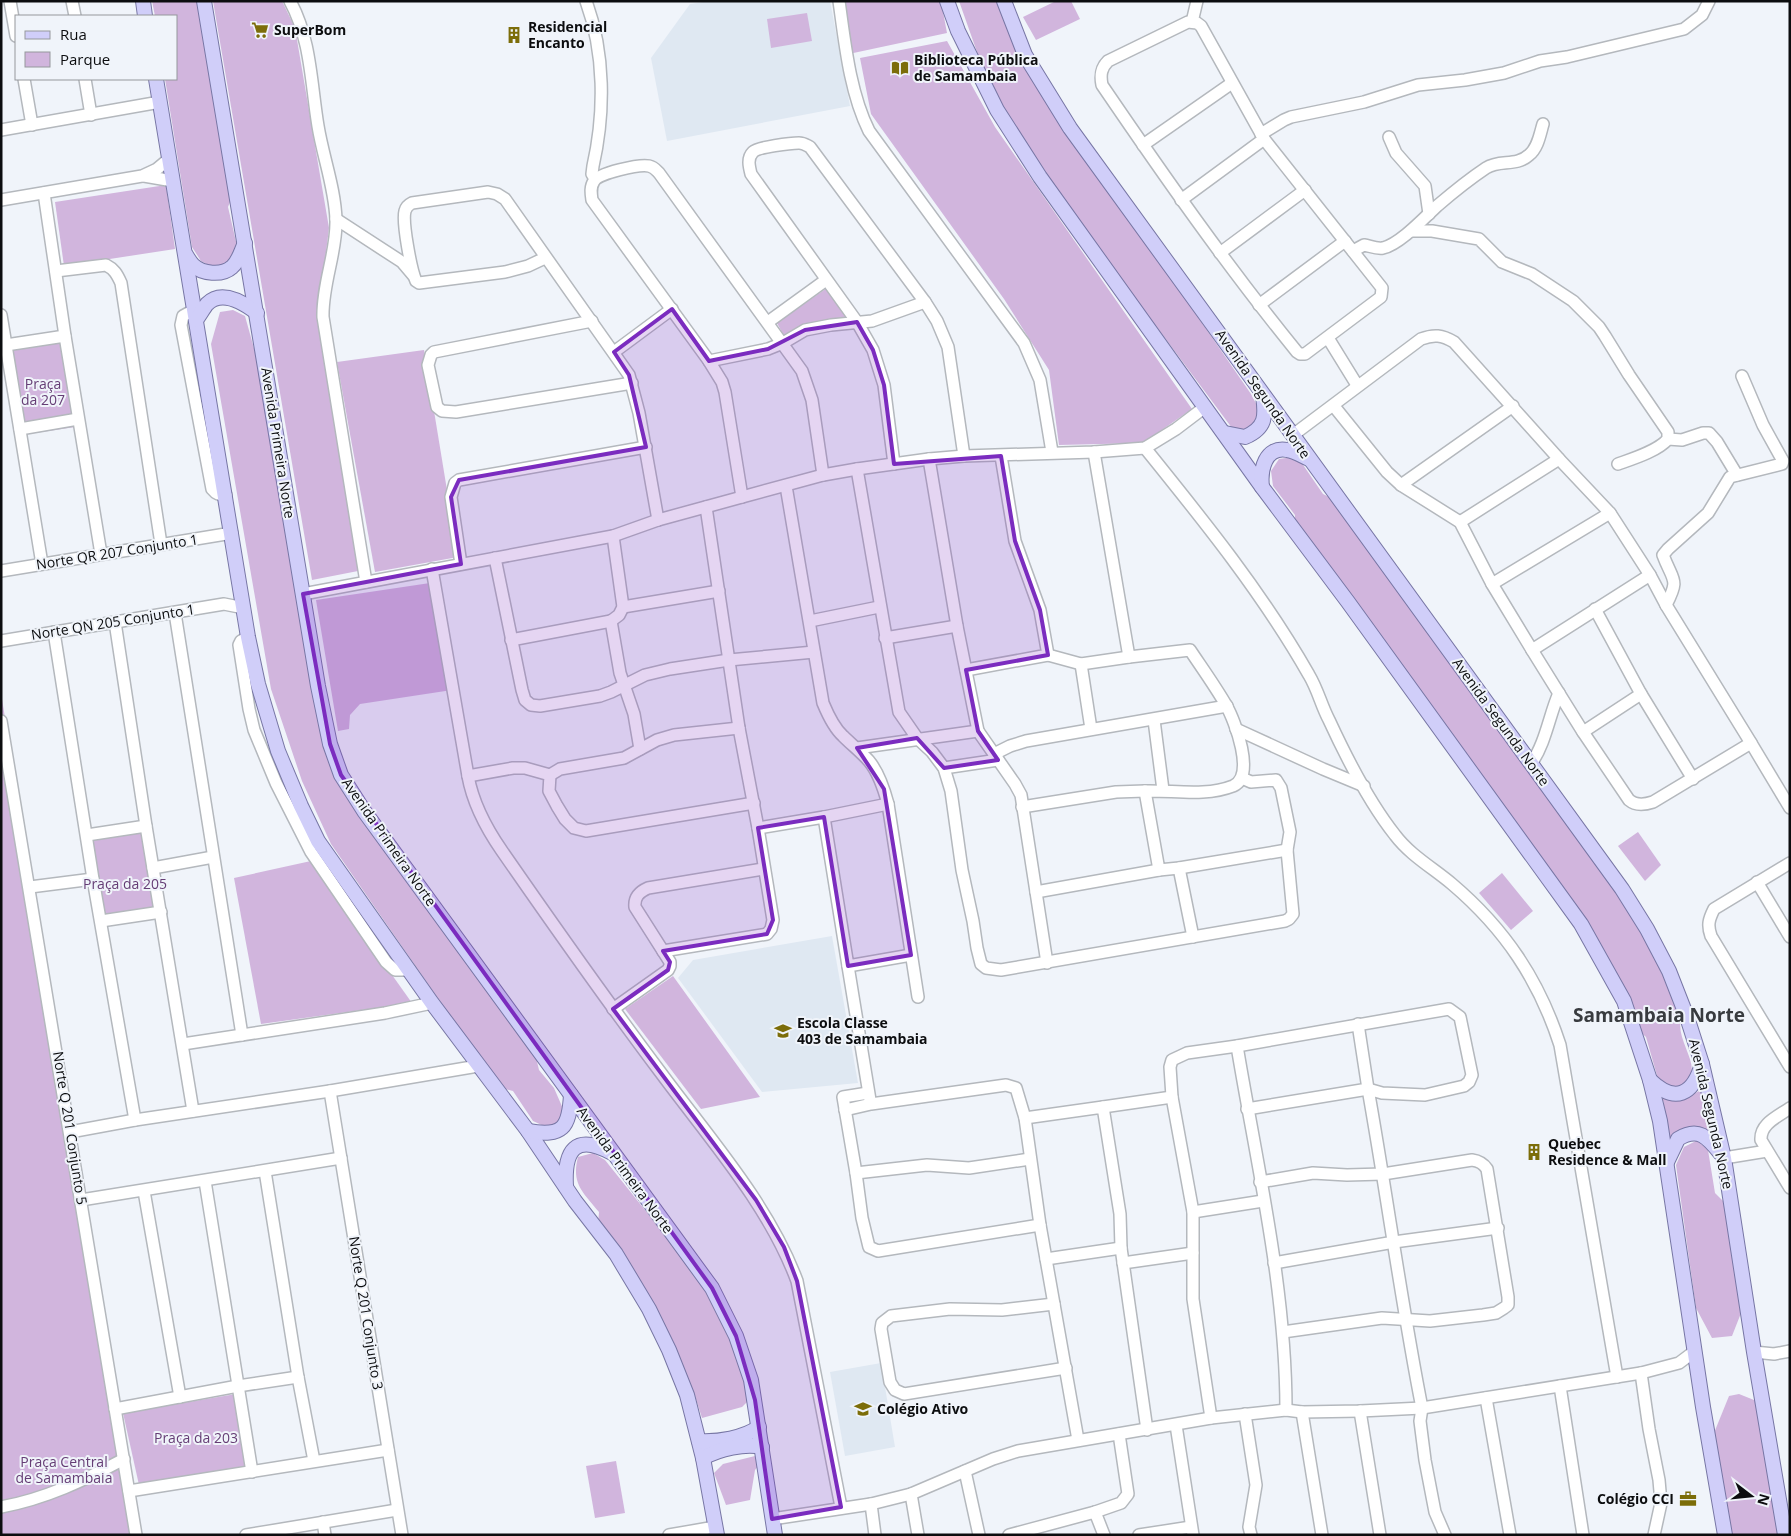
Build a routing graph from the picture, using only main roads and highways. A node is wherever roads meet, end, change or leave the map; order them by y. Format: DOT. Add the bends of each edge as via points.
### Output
graph roads {
  1 [pos="143,1"];
  2 [pos="204,1"];
  3 [pos="947,1"];
  4 [pos="1004,1"];
  5 [pos="146,15"];
  6 [pos="156,80"];
  7 [pos="245,243"];
  8 [pos="186,254"];
  9 [pos="257,313"];
  10 [pos="195,315"];
  11 [pos="1262,392"];
  12 [pos="1224,433"];
  13 [pos="1310,460"];
  14 [pos="1262,487"];
  15 [pos="1702,1064"];
  16 [pos="1650,1080"];
  17 [pos="571,1095"];
  18 [pos="528,1131"];
  19 [pos="612,1153"];
  20 [pos="1724,1158"];
  21 [pos="1667,1162"];
  22 [pos="566,1187"];
  23 [pos="759,1427"];
  24 [pos="699,1441"];
  25 [pos="762,1447"];
  26 [pos="703,1458"];
  27 [pos="716,1531"];
  28 [pos="776,1535"];
  29 [pos="1725,1535"];
  30 [pos="1785,1535"];
  1 -- 5 [label="main road"];
  2 -- 7 [label="main road, Avenida Primeira Norte"];
  3 -- 12 [label="main road" via="996,110 1040,177"];
  4 -- 11 [label="main road, Avenida Segunda Norte" via="1025,55 1070,128"];
  6 -- 8 [label="main road"];
  7 -- 8 [label="main road" via="238,259 225,272 201,270"];
  7 -- 9 [label="main road, Avenida Primeira Norte"];
  8 -- 10 [label="main road"];
  9 -- 10 [label="main road" via="238,300 217,298"];
  9 -- 17 [label="main road, Avenida Primeira Norte" via="318,686 330,744 342,775 364,811"];
  10 -- 18 [label="main road" via="248,637 278,751 318,841 432,1003"];
  11 -- 12 [label="main road" via="1265,412 1259,428 1245,437"];
  11 -- 13 [label="main road, Avenida Segunda Norte"];
  12 -- 14 [label="main road"];
  13 -- 14 [label="main road" via="1294,451 1276,450 1262,467"];
  13 -- 15 [label="main road, Avenida Segunda Norte" via="1622,889 1669,971 1688,1017"];
  14 -- 16 [label="main road" via="1581,924 1624,1001"];
  15 -- 16 [label="main road" via="1698,1078 1680,1094 1665,1092"];
  15 -- 20 [label="main road, Avenida Segunda Norte"];
  16 -- 21 [label="main road"];
  17 -- 18 [label="main road" via="570,1114 558,1130 548,1133"];
  17 -- 19 [label="main road, Avenida Primeira Norte"];
  18 -- 22 [label="main road"];
  19 -- 22 [label="main road" via="589,1144 575,1148 566,1162"];
  19 -- 23 [label="main road, Avenida Primeira Norte" via="712,1288 736,1336 750,1380"];
  20 -- 21 [label="main road" via="1707,1137 1694,1133 1678,1139"];
  20 -- 30 [label="main road, Avenida Segunda Norte"];
  21 -- 29 [label="main road"];
  22 -- 24 [label="main road" via="616,1254 649,1309 687,1395"];
  23 -- 24 [label="main road" via="752,1432 711,1442"];
  23 -- 25 [label="main road, Avenida Primeira Norte"];
  24 -- 26 [label="main road"];
  25 -- 26 [label="main road" via="753,1445"];
  25 -- 28 [label="main road, Avenida Primeira Norte"];
  26 -- 27 [label="main road"];
}
